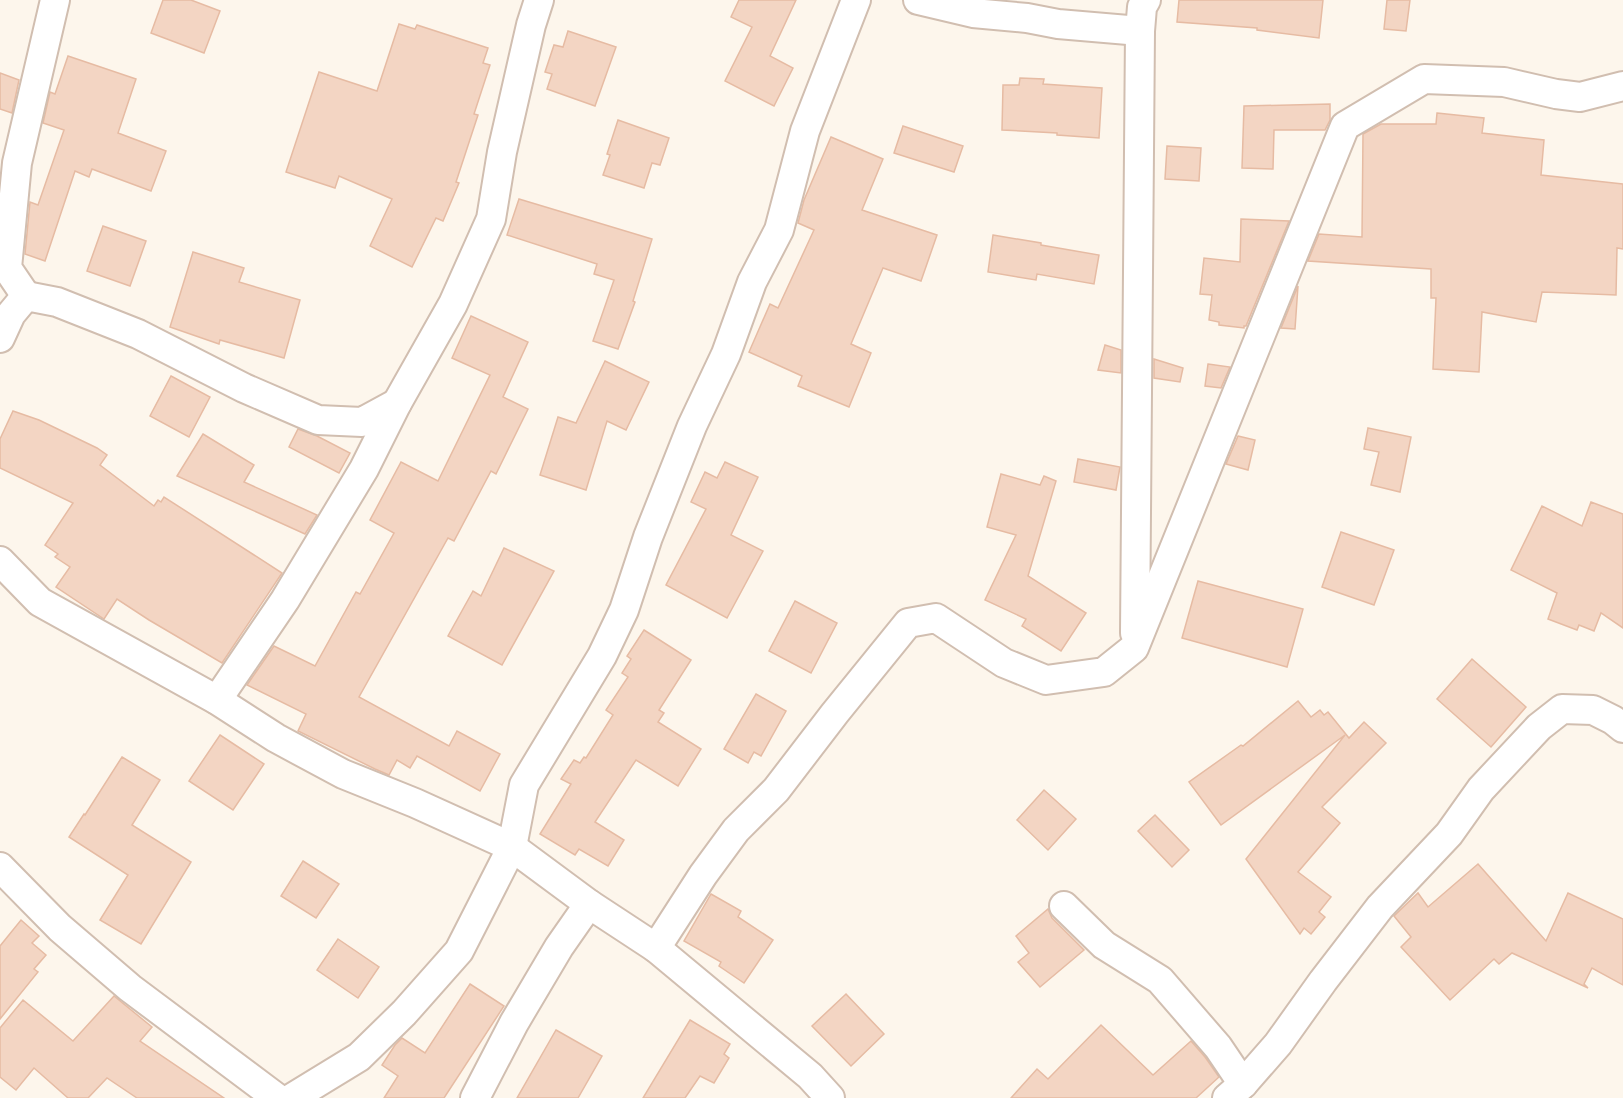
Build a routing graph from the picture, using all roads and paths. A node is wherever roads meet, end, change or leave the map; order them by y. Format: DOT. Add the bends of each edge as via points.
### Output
graph roads {
  1 [pos="55,0"];
  2 [pos="539,0"];
  3 [pos="856,0"];
  4 [pos="918,0"];
  5 [pos="1146,0"];
  6 [pos="1140,31"];
  7 [pos="1623,86"];
  8 [pos="26,296"];
  9 [pos="0,338"];
  10 [pos="397,403"];
  11 [pos="0,561"];
  12 [pos="1134,648"];
  13 [pos="218,700"];
  14 [pos="1623,728"];
  15 [pos="512,847"];
  16 [pos="0,867"];
  17 [pos="589,903"];
  18 [pos="1064,906"];
  19 [pos="656,948"];
  20 [pos="1235,1091"];
  21 [pos="277,1098"];
  22 [pos="292,1098"];
  23 [pos="475,1098"];
  24 [pos="830,1098"];
  1 -- 8 [label="street" via="17,163 7,268"];
  2 -- 10 [label="street" via="502,152 491,219 453,304"];
  3 -- 15 [label="street" via="805,131 779,230 752,282 726,354 692,426 624,610 602,656 524,785"];
  4 -- 6 [label="street" via="974,13"];
  5 -- 6 [label="street"];
  6 -- 12 [label="street"];
  7 -- 12 [label="street" via="1580,96 1503,82 1424,79 1345,126"];
  8 -- 9 [label="street" via="11,314"];
  8 -- 10 [label="street" via="57,302 138,334 244,388 318,420 362,422"];
  10 -- 13 [label="street" via="364,469 285,600"];
  11 -- 13 [label="street" via="40,602"];
  12 -- 19 [label="street" via="1104,672 1046,680 1004,663 936,618 908,623 776,790 736,830"];
  13 -- 15 [label="street" via="276,738 343,774"];
  14 -- 20 [label="street" via="1593,710 1562,709 1539,727 1481,789 1449,834 1380,907 1278,1044"];
  15 -- 17 [label="street"];
  15 -- 22 [label="street" via="459,951 359,1057"];
  16 -- 21 [label="street" via="60,928 130,988"];
  17 -- 19 [label="street"];
  17 -- 23 [label="street" via="514,1023"];
  18 -- 20 [label="street" via="1104,945 1160,980 1218,1047"];
  19 -- 24 [label="street" via="810,1076"];
}
